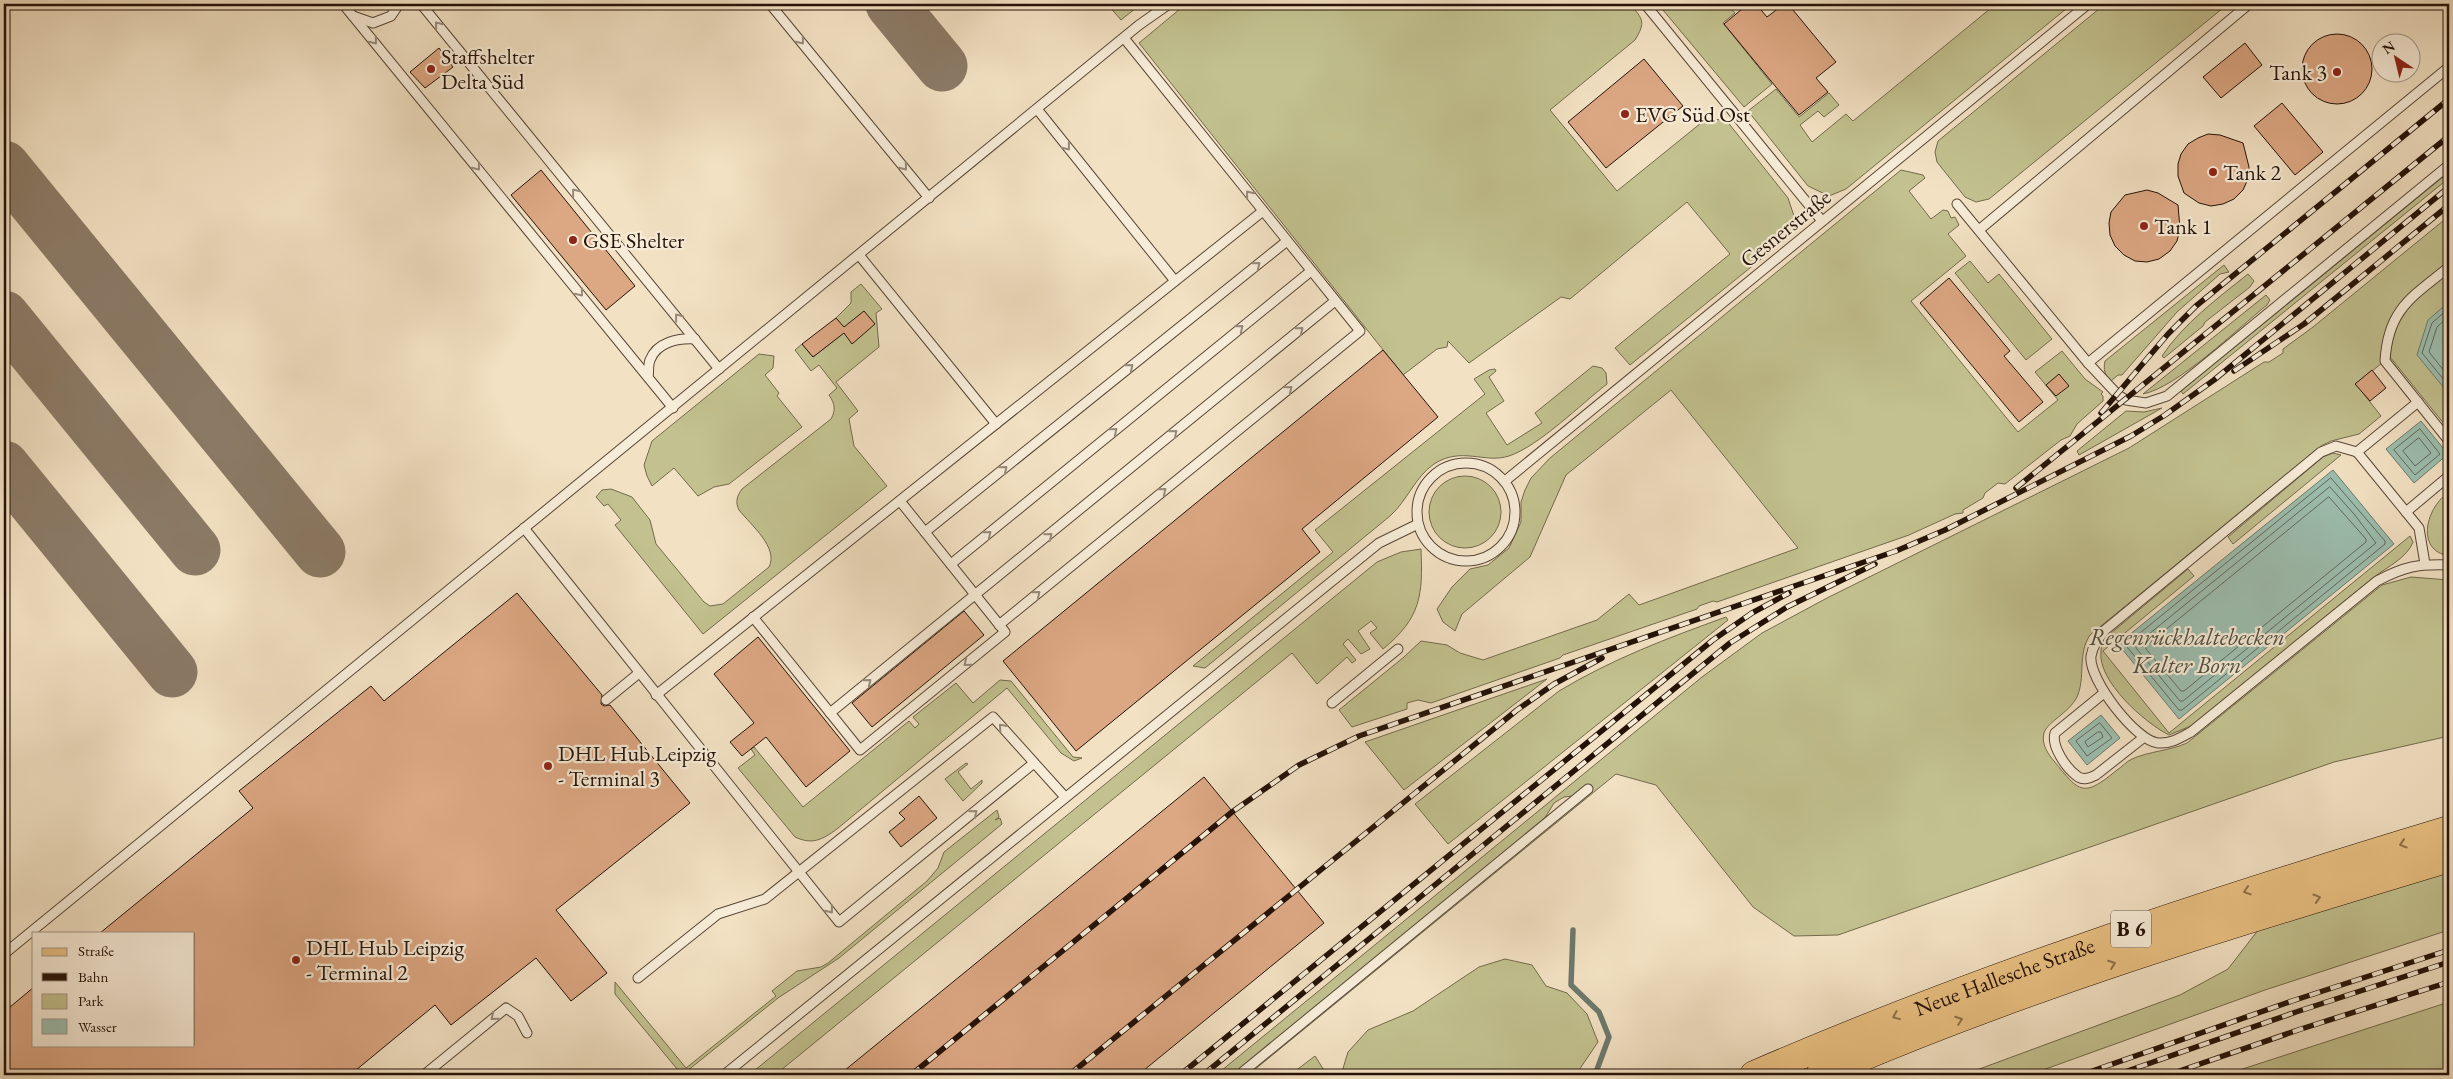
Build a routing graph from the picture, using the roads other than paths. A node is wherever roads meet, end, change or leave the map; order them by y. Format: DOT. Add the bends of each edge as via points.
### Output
graph roads {
  1 [pos="343,4"];
  2 [pos="399,4"];
  3 [pos="421,4"];
  4 [pos="770,4"];
  5 [pos="1170,4"];
  6 [pos="1646,4"];
  7 [pos="2088,4"];
  8 [pos="2249,4"];
  9 [pos="353,16"];
  10 [pos="1124,38"];
  11 [pos="2449,67"];
  12 [pos="1037,109"];
  13 [pos="2449,165"];
  14 [pos="929,198"];
  15 [pos="1957,204"];
  16 [pos="1263,211"];
  17 [pos="1822,222"];
  18 [pos="1979,230"];
  19 [pos="1287,241"];
  20 [pos="858,255"];
  21 [pos="2449,267"];
  22 [pos="1311,271"];
  23 [pos="1175,280"];
  24 [pos="1336,301"];
  25 [pos="695,339"];
  26 [pos="2088,363"];
  27 [pos="719,369"];
  28 [pos="648,377"];
  29 [pos="2418,402"];
  30 [pos="673,408"];
  31 [pos="996,424"];
  32 [pos="2449,441"];
  33 [pos="2357,452"];
  34 [pos="2449,476"];
  35 [pos="1505,481"];
  36 [pos="900,501"];
  37 [pos="2406,512"];
  38 [pos="1418,524"];
  39 [pos="524,528"];
  40 [pos="925,532"];
  41 [pos="950,564"];
  42 [pos="2425,564"];
  43 [pos="2449,565"];
  44 [pos="976,595"];
  45 [pos="753,617"];
  46 [pos="1002,628"];
  47 [pos="1398,649"];
  48 [pos="640,674"];
  49 [pos="2104,693"];
  50 [pos="656,695"];
  51 [pos="606,700"];
  52 [pos="1332,702"];
  53 [pos="830,713"];
  54 [pos="2143,738"];
  55 [pos="1034,763"];
  56 [pos="1588,789"];
  57 [pos="1065,797"];
  58 [pos="2449,830"];
  59 [pos="2449,858"];
  60 [pos="799,872"];
  61 [pos="4,954"];
  62 [pos="638,978"];
  63 [pos="527,1033"];
  64 [pos="1826,1072"];
  65 [pos="424,1075"];
  66 [pos="724,1075"];
  67 [pos="1238,1075"];
  68 [pos="1754,1075"];
  1 -- 9 [label="lane"];
  2 -- 9 [label="lane" via="391,16 374,23"];
  25 -- 3 [label="lane, one-way"];
  4 -- 14 [label="lane, one-way"];
  5 -- 10 [label="lane"];
  6 -- 17 [label="lane"];
  7 -- 17 [label="lane, Gesnerstraße"];
  8 -- 18 [label="lane"];
  9 -- 28 [label="lane, one-way"];
  10 -- 12 [label="lane"];
  16 -- 10 [label="lane, one-way"];
  11 -- 26 [label="lane"];
  12 -- 14 [label="lane"];
  12 -- 23 [label="lane, one-way"];
  13 -- 26 [label="lane" via="2166,396 2146,403 2126,400"];
  14 -- 20 [label="lane"];
  15 -- 18 [label="lane"];
  16 -- 19 [label="lane"];
  16 -- 23 [label="lane"];
  17 -- 35 [label="lane, Gesnerstraße"];
  18 -- 26 [label="lane"];
  19 -- 22 [label="lane"];
  40 -- 19 [label="lane, one-way"];
  20 -- 27 [label="lane"];
  20 -- 31 [label="lane"];
  21 -- 29 [label="lane" via="2410,300 2395,317 2386,338 2385,361"];
  22 -- 24 [label="lane"];
  41 -- 22 [label="lane, one-way"];
  23 -- 31 [label="lane"];
  44 -- 24 [label="lane, one-way"];
  46 -- 24 [label="lane, one-way" via="1360,331"];
  25 -- 27 [label="lane"];
  25 -- 28 [label="lane" via="677,338 661,346 649,360"];
  27 -- 30 [label="lane"];
  28 -- 30 [label="lane"];
  29 -- 32 [label="lane"];
  29 -- 33 [label="lane"];
  30 -- 39 [label="lane"];
  31 -- 36 [label="lane"];
  33 -- 37 [label="lane"];
  33 -- 49 [label="lane" via="2336,446 2322,452 2106,630 2095,642 2091,657 2094,676"];
  34 -- 37 [label="lane"];
  35 -- 38 [label="lane" via="1478,463 1452,464 1440,469 1420,492 1416,515"];
  35 -- 38 [label="lane" via="1515,502 1514,523 1504,543 1484,558 1465,561 1442,556 1426,540"];
  36 -- 40 [label="lane"];
  36 -- 45 [label="lane"];
  37 -- 42 [label="lane" via="2419,528"];
  38 -- 57 [label="lane" via="1379,544"];
  39 -- 48 [label="lane"];
  39 -- 61 [label="lane"];
  40 -- 41 [label="lane"];
  41 -- 44 [label="lane"];
  42 -- 43 [label="lane"];
  42 -- 54 [label="lane" via="2399,569 2378,581 2191,732 2172,742 2158,743"];
  44 -- 46 [label="lane"];
  53 -- 44 [label="lane, one-way"];
  45 -- 50 [label="lane"];
  45 -- 53 [label="lane"];
  46 -- 53 [label="lane, one-way" via="860,750"];
  47 -- 52 [label="lane"];
  48 -- 50 [label="lane"];
  48 -- 51 [label="lane"];
  49 -- 54 [label="lane"];
  49 -- 54 [label="lane" via="2055,733 2054,747 2078,777 2096,776"];
  50 -- 60 [label="lane"];
  55 -- 57 [label="lane"];
  55 -- 60 [label="lane, one-way" via="993,717"];
  60 -- 55 [label="lane, one-way" via="839,922"];
  56 -- 67 [label="lane"];
  57 -- 66 [label="lane"];
  58 -- 68 [label="main road, Neue Hallesche Straße / B 6, one-way" via="2252,889 2110,937 1936,1000"];
  64 -- 59 [label="main road, Neue Hallesche Straße / B 6, one-way" via="2123,960"];
  60 -- 62 [label="lane" via="765,899 718,914"];
  63 -- 65 [label="lane, one-way" via="518,1016 506,1008"];
}
